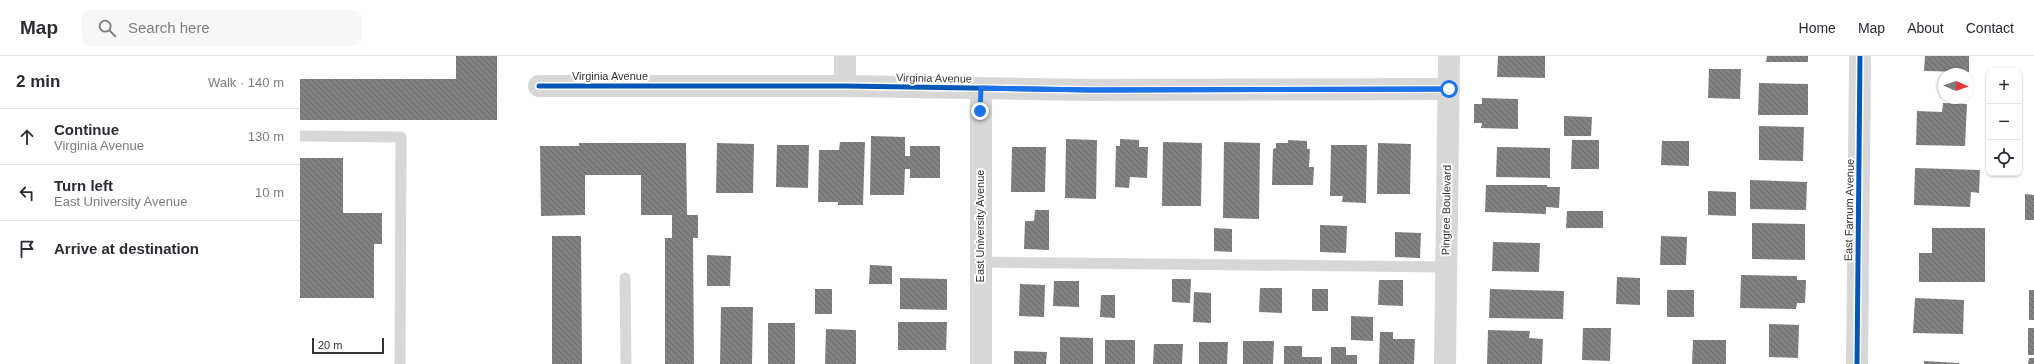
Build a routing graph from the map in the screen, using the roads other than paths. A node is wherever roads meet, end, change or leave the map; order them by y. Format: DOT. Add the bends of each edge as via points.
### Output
graph roads {
  1 [pos="845,56"];
  2 [pos="1449,56"];
  3 [pos="1860,56"];
  4 [pos="539,86"];
  5 [pos="844,86"];
  6 [pos="981,88"];
  7 [pos="1449,89"];
  8 [pos="300,136"];
  9 [pos="980,262"];
  10 [pos="1445,267"];
  11 [pos="625,278"];
  12 [pos="400,364"];
  13 [pos="626,364"];
  14 [pos="981,364"];
  15 [pos="1444,364"];
  16 [pos="1857,364"];
  1 -- 5 [label="street"];
  2 -- 7 [label="street, Pingree Boulevard"];
  3 -- 16 [label="street, East Farnum Avenue"];
  4 -- 5 [label="street, Virginia Avenue"];
  5 -- 6 [label="street, Virginia Avenue"];
  6 -- 7 [label="street, Virginia Avenue"];
  6 -- 9 [label="street, East University Avenue"];
  7 -- 10 [label="street, Pingree Boulevard"];
  8 -- 12 [label="lane" via="401,137"];
  9 -- 10 [label="lane"];
  9 -- 14 [label="street, East University Avenue"];
  10 -- 15 [label="street, Pingree Boulevard"];
  11 -- 13 [label="lane"];
}
